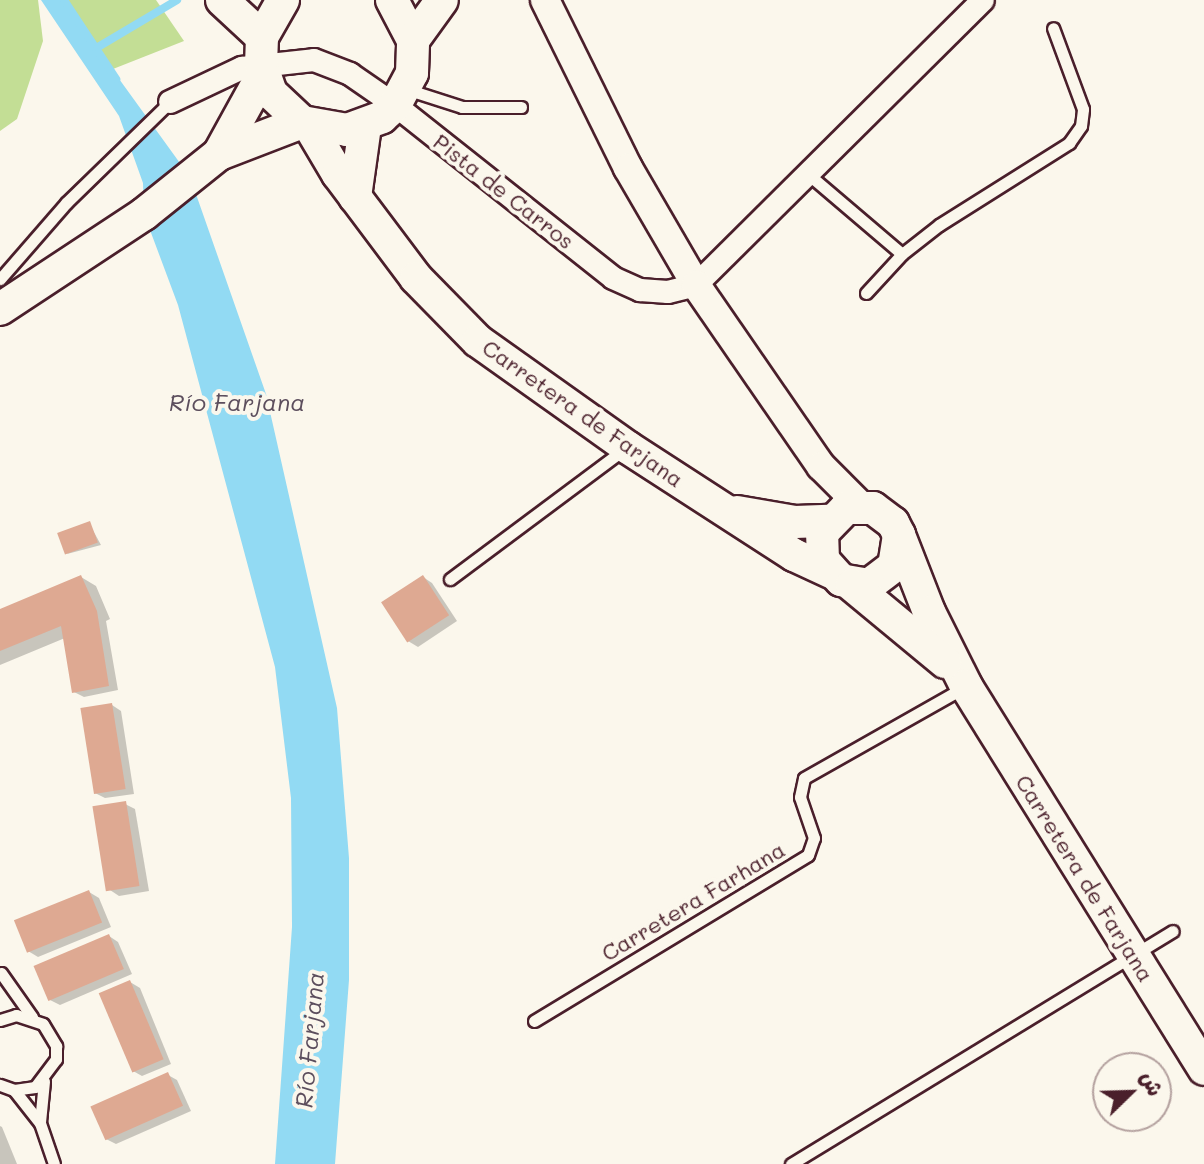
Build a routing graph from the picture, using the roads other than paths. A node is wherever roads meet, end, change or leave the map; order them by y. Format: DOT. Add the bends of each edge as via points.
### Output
graph roads {
  1 [pos="222,0"];
  2 [pos="283,0"];
  3 [pos="392,0"];
  4 [pos="442,0"];
  5 [pos="545,0"];
  6 [pos="983,0"];
  7 [pos="1053,28"];
  8 [pos="413,40"];
  9 [pos="262,58"];
  10 [pos="400,96"];
  11 [pos="521,107"];
  12 [pos="164,108"];
  13 [pos="306,123"];
  14 [pos="365,126"];
  15 [pos="219,154"];
  16 [pos="808,174"];
  17 [pos="355,197"];
  18 [pos="902,254"];
  19 [pos="0,279"];
  20 [pos="696,285"];
  21 [pos="866,293"];
  22 [pos="0,309"];
  23 [pos="627,447"];
  24 [pos="726,509"];
  25 [pos="841,514"];
  26 [pos="899,535"];
  27 [pos="450,579"];
  28 [pos="842,579"];
  29 [pos="966,686"];
  30 [pos="1172,931"];
  31 [pos="1132,955"];
  32 [pos="0,966"];
  33 [pos="1,973"];
  34 [pos="0,979"];
  35 [pos="32,1017"];
  36 [pos="0,1020"];
  37 [pos="534,1021"];
  38 [pos="1204,1069"];
  39 [pos="44,1081"];
  40 [pos="0,1085"];
  41 [pos="14,1090"];
  42 [pos="40,1123"];
  43 [pos="54,1164"];
  44 [pos="791,1164"];
  1 -- 9 [label="main road"];
  2 -- 9 [label="main road"];
  3 -- 8 [label="main road"];
  4 -- 8 [label="main road"];
  5 -- 20 [label="street"];
  6 -- 16 [label="street"];
  7 -- 18 [label="lane" via="1083,109 1081,126 1069,143"];
  8 -- 10 [label="main road"];
  9 -- 10 [label="street, Pista de Carros" via="314,60"];
  9 -- 12 [label="street, Pista de Carros"];
  9 -- 13 [label="main road, Carretera de Farjana" via="284,109"];
  9 -- 15 [label="main road"];
  10 -- 11 [label="lane" via="462,107"];
  10 -- 14 [label="main road"];
  10 -- 20 [label="street, Pista de Carros" via="613,278 640,290 668,292"];
  12 -- 19 [label="lane, Pista de Carros"];
  13 -- 14 [label="main road" via="347,130"];
  13 -- 15 [label="main road"];
  13 -- 17 [label="main road, Carretera de Farjana"];
  14 -- 17 [label="main road"];
  15 -- 22 [label="main road" via="57,275"];
  16 -- 18 [label="lane"];
  16 -- 20 [label="street"];
  17 -- 23 [label="main road, Carretera de Farjana" via="416,278 478,341"];
  18 -- 21 [label="lane"];
  20 -- 25 [label="street" via="805,444"];
  23 -- 24 [label="main road, Carretera de Farjana"];
  23 -- 27 [label="lane"];
  24 -- 25 [label="main road, Carretera de Farjana" via="760,518"];
  24 -- 28 [label="main road, Carretera de Farjana" via="794,555"];
  25 -- 26 [label="main road" via="884,514"];
  25 -- 28 [label="main road" via="820,547"];
  26 -- 28 [label="main road" via="900,551 884,578"];
  26 -- 29 [label="main road, Carretera de Farjana"];
  28 -- 29 [label="main road, Carretera de Farjana" via="913,631"];
  29 -- 31 [label="main road, Carretera de Farjana"];
  29 -- 37 [label="lane, Carretera Farhana" via="804,778 800,797 814,838 801,861"];
  30 -- 31 [label="lane"];
  31 -- 38 [label="main road, Carretera de Farjana"];
  31 -- 44 [label="lane"];
  32 -- 33 [label="lane"];
  33 -- 34 [label="lane"];
  33 -- 35 [label="lane"];
  35 -- 36 [label="lane"];
  35 -- 39 [label="lane" via="43,1024 56,1046 56,1059"];
  39 -- 41 [label="lane"];
  39 -- 42 [label="lane"];
  40 -- 41 [label="lane"];
  41 -- 42 [label="lane"];
  42 -- 43 [label="lane"];
}
